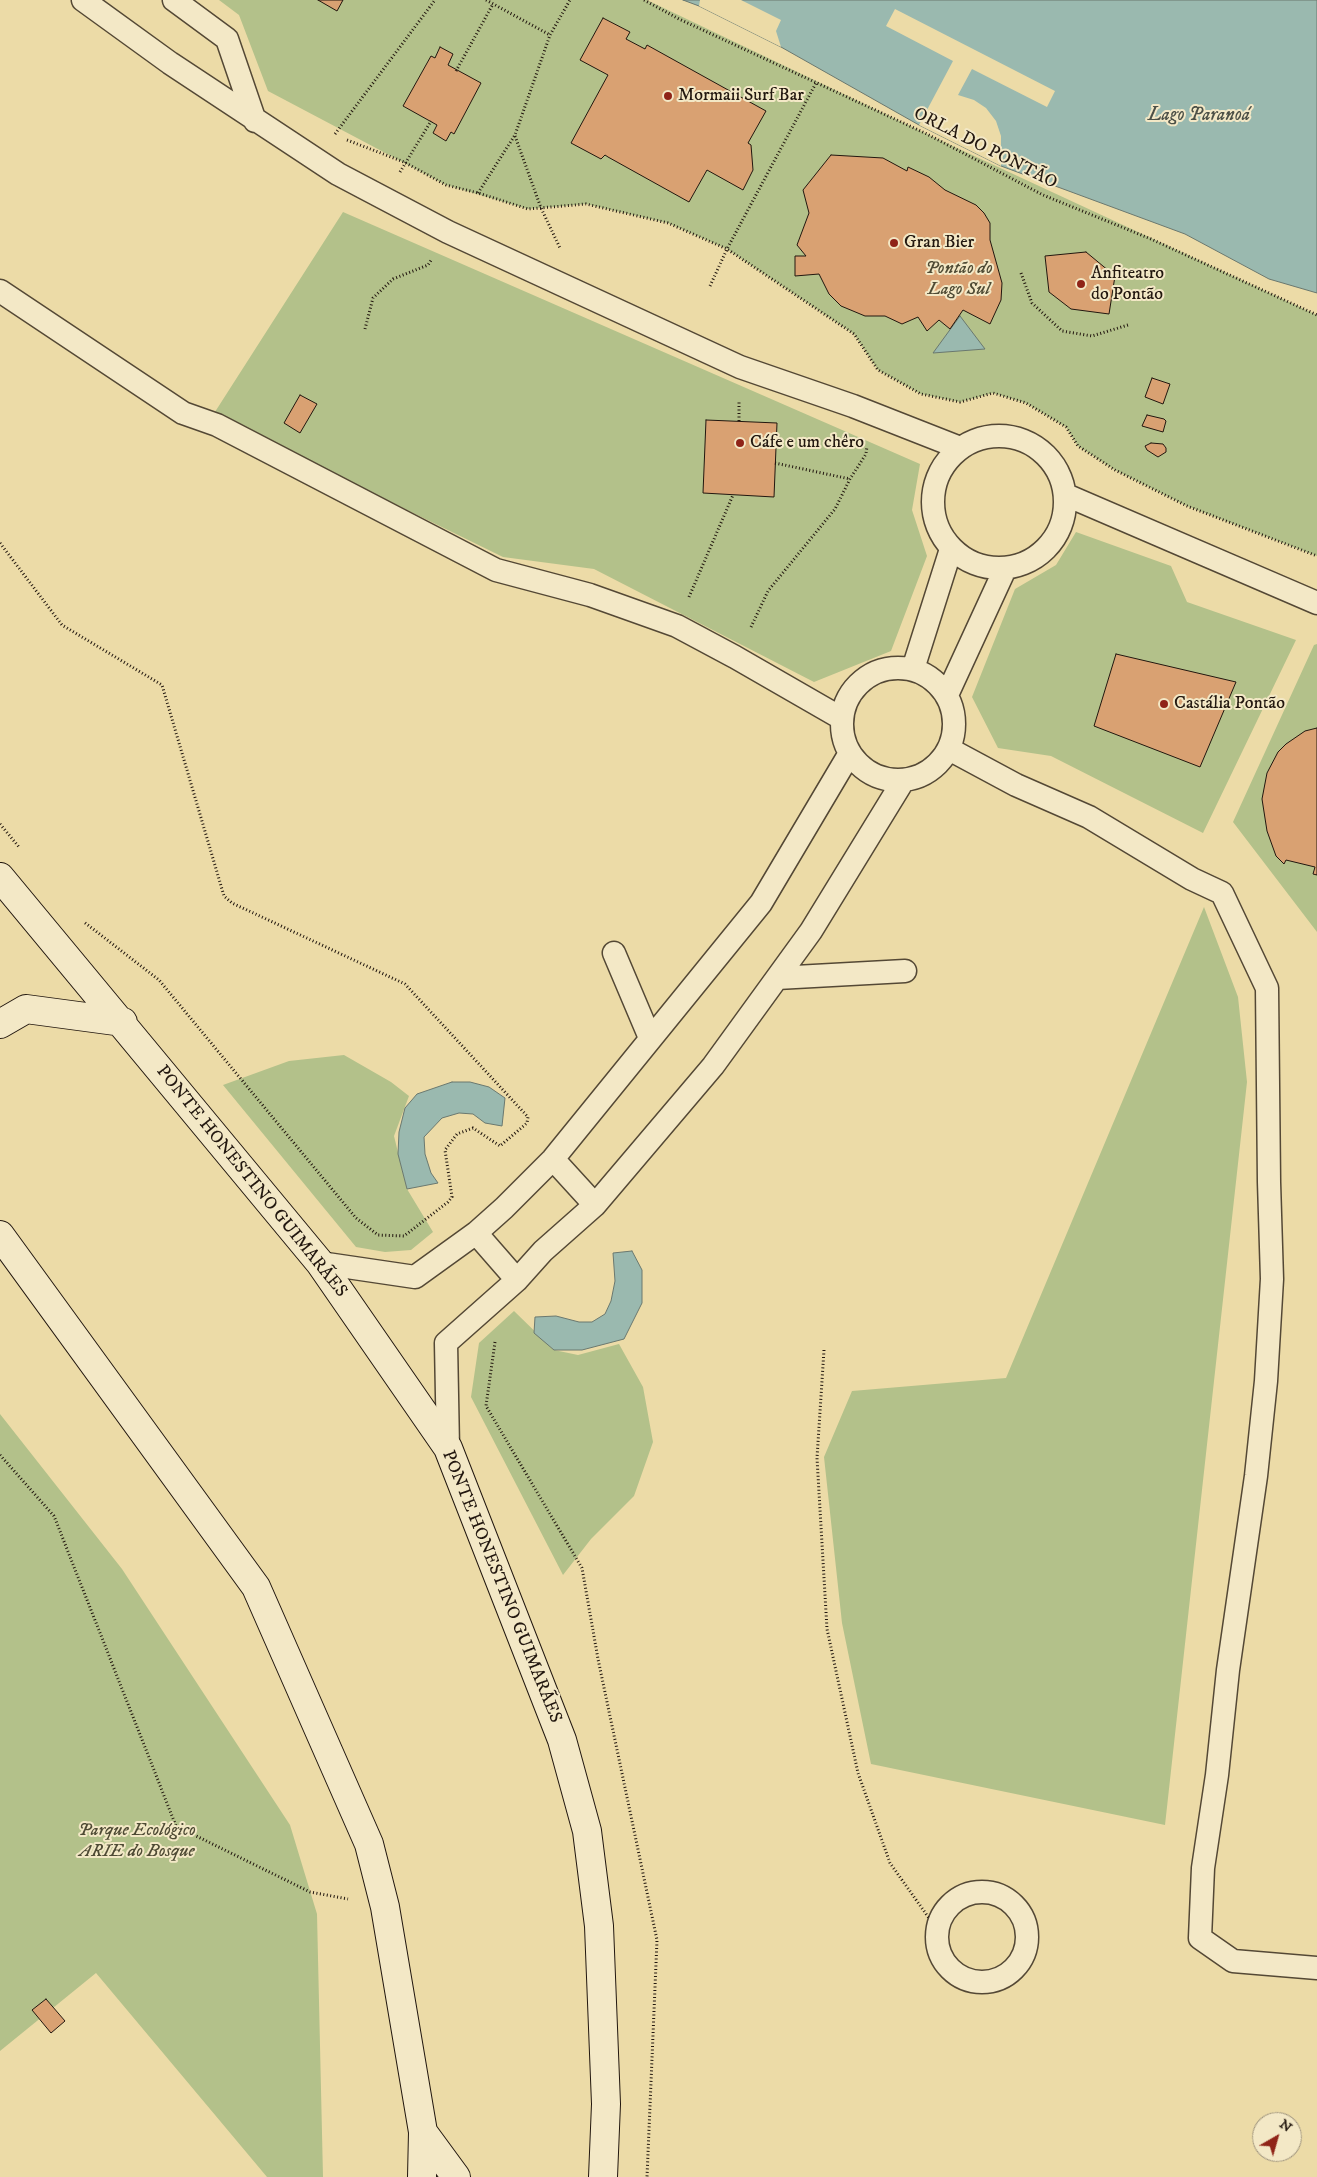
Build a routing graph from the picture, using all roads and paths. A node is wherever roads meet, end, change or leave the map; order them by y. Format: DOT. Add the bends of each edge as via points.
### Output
graph roads {
  1 [pos="83,0"];
  2 [pos="174,0"];
  3 [pos="435,0"];
  4 [pos="486,0"];
  5 [pos="570,0"];
  6 [pos="644,0"];
  7 [pos="493,4"];
  8 [pos="550,35"];
  9 [pos="456,71"];
  10 [pos="816,83"];
  11 [pos="255,121"];
  12 [pos="431,121"];
  13 [pos="326,130"];
  14 [pos="334,135"];
  15 [pos="515,135"];
  16 [pos="318,161"];
  17 [pos="404,162"];
  18 [pos="478,193"];
  19 [pos="387,200"];
  20 [pos="541,208"];
  21 [pos="727,250"];
  22 [pos="437,251"];
  23 [pos="563,255"];
  24 [pos="1021,273"];
  25 [pos="710,286"];
  26 [pos="0,291"];
  27 [pos="1317,315"];
  28 [pos="1128,324"];
  29 [pos="365,328"];
  30 [pos="869,437"];
  31 [pos="960,448"];
  32 [pos="775,464"];
  33 [pos="850,479"];
  34 [pos="733,494"];
  35 [pos="1066,495"];
  36 [pos="0,543"];
  37 [pos="951,549"];
  38 [pos="1317,556"];
  39 [pos="1005,570"];
  40 [pos="1317,603"];
  41 [pos="677,626"];
  42 [pos="751,628"];
  43 [pos="913,669"];
  44 [pos="947,695"];
  45 [pos="841,718"];
  46 [pos="949,749"];
  47 [pos="850,754"];
  48 [pos="903,781"];
  49 [pos="0,824"];
  50 [pos="25,853"];
  51 [pos="0,877"];
  52 [pos="80,919"];
  53 [pos="614,953"];
  54 [pos="905,972"];
  55 [pos="777,978"];
  56 [pos="123,1022"];
  57 [pos="0,1024"];
  58 [pos="650,1038"];
  59 [pos="553,1159"];
  60 [pos="595,1205"];
  61 [pos="476,1233"];
  62 [pos="0,1235"];
  63 [pos="320,1263"];
  64 [pos="517,1280"];
  65 [pos="824,1350"];
  66 [pos="448,1448"];
  67 [pos="0,1455"];
  68 [pos="386,1907"];
  69 [pos="936,1928"];
  70 [pos="1317,1968"];
  71 [pos="606,2104"];
  72 [pos="423,2132"];
  73 [pos="422,2177"];
  74 [pos="456,2177"];
  75 [pos="584,2177"];
  76 [pos="603,2177"];
  1 -- 11 [label="lane"];
  2 -- 11 [label="lane" via="227,39"];
  3 -- 14 [label="path"];
  4 -- 7 [label="path"];
  5 -- 8 [label="path"];
  6 -- 10 [label="path, ORLA DO PONTÃO"];
  7 -- 8 [label="path"];
  7 -- 9 [label="path"];
  8 -- 15 [label="path"];
  10 -- 21 [label="path"];
  10 -- 27 [label="path, ORLA DO PONTÃO" via="928,133 1043,195 1151,239"];
  11 -- 16 [label="lane"];
  12 -- 17 [label="path"];
  13 -- 14 [label="path"];
  14 -- 16 [label="path"];
  14 -- 17 [label="path"];
  15 -- 18 [label="path"];
  15 -- 20 [label="path"];
  16 -- 19 [label="lane"];
  17 -- 18 [label="path" via="446,185"];
  17 -- 19 [label="path"];
  18 -- 20 [label="path" via="528,208"];
  19 -- 31 [label="lane" via="513,264 740,367"];
  20 -- 21 [label="path" via="586,204 668,223"];
  20 -- 23 [label="path"];
  21 -- 25 [label="path"];
  21 -- 38 [label="path" via="854,334 878,370 921,394 960,402 993,393 1026,403 1066,427 1078,446 1115,470 1187,506"];
  22 -- 29 [label="path" via="428,265 393,279 373,298"];
  24 -- 28 [label="path" via="1032,303 1062,331 1092,336"];
  26 -- 41 [label="lane" via="182,413 217,425 496,570 590,594"];
  30 -- 33 [label="path" via="866,454"];
  31 -- 35 [label="lane" via="992,436 1026,440 1053,462"];
  31 -- 37 [label="lane" via="936,477 933,515"];
  32 -- 33 [label="path"];
  33 -- 42 [label="path" via="835,509 768,590"];
  34 -- 41 [label="path"];
  35 -- 39 [label="lane" via="1061,530 1050,544 1039,557"];
  35 -- 40 [label="lane"];
  36 -- 52 [label="path" via="62,625 162,685 224,896 232,903 405,984 528,1116 527,1123 500,1146 473,1128 457,1134 445,1150 452,1197 404,1236 378,1235 356,1218 159,980"];
  37 -- 39 [label="lane" via="975,565"];
  37 -- 43 [label="lane"];
  39 -- 44 [label="lane"];
  41 -- 45 [label="lane"];
  43 -- 44 [label="lane" via="932,679"];
  43 -- 45 [label="lane" via="880,670 854,688"];
  44 -- 46 [label="lane" via="955,722"];
  45 -- 47 [label="lane"];
  46 -- 48 [label="lane" via="930,772"];
  46 -- 70 [label="lane" via="1016,785 1089,818 1192,879 1222,893 1267,988 1272,1279 1266,1381 1203,1868 1200,1938 1233,1961"];
  47 -- 48 [label="lane" via="864,769 882,779"];
  47 -- 58 [label="lane" via="761,903"];
  48 -- 55 [label="lane" via="811,931"];
  49 -- 50 [label="path"];
  51 -- 56 [label="main road, PONTE HONESTINO GUIMARÃES"];
  53 -- 58 [label="lane"];
  54 -- 55 [label="lane"];
  55 -- 60 [label="lane" via="713,1066"];
  56 -- 57 [label="main road" via="26,1009"];
  56 -- 63 [label="main road, PONTE HONESTINO GUIMARÃES"];
  58 -- 59 [label="lane"];
  59 -- 60 [label="lane"];
  59 -- 61 [label="lane"];
  60 -- 64 [label="lane" via="543,1251"];
  61 -- 63 [label="lane" via="415,1277"];
  61 -- 64 [label="lane"];
  62 -- 68 [label="main road" via="256,1586 369,1844"];
  63 -- 66 [label="main road, PONTE HONESTINO GUIMARÃES"];
  64 -- 66 [label="lane" via="446,1343"];
  65 -- 69 [label="path" via="817,1458 828,1629 858,1773 890,1863"];
  66 -- 71 [label="main road, PONTE HONESTINO GUIMARÃES" via="562,1740 587,1831 599,1926"];
  67 -- 68 [label="path" via="54,1516 176,1826 310,1892"];
  68 -- 72 [label="main road"];
  69 -- 69 [label="lane" via="939,1952 948,1966 975,1983 1000,1980 1019,1964 1028,1942 1020,1913 1010,1900 989,1891 965,1894 946,1907"];
  71 -- 75 [label="main road"];
  71 -- 76 [label="main road, PONTE HONESTINO GUIMARÃES"];
  72 -- 73 [label="main road"];
  72 -- 74 [label="main road"];
}
